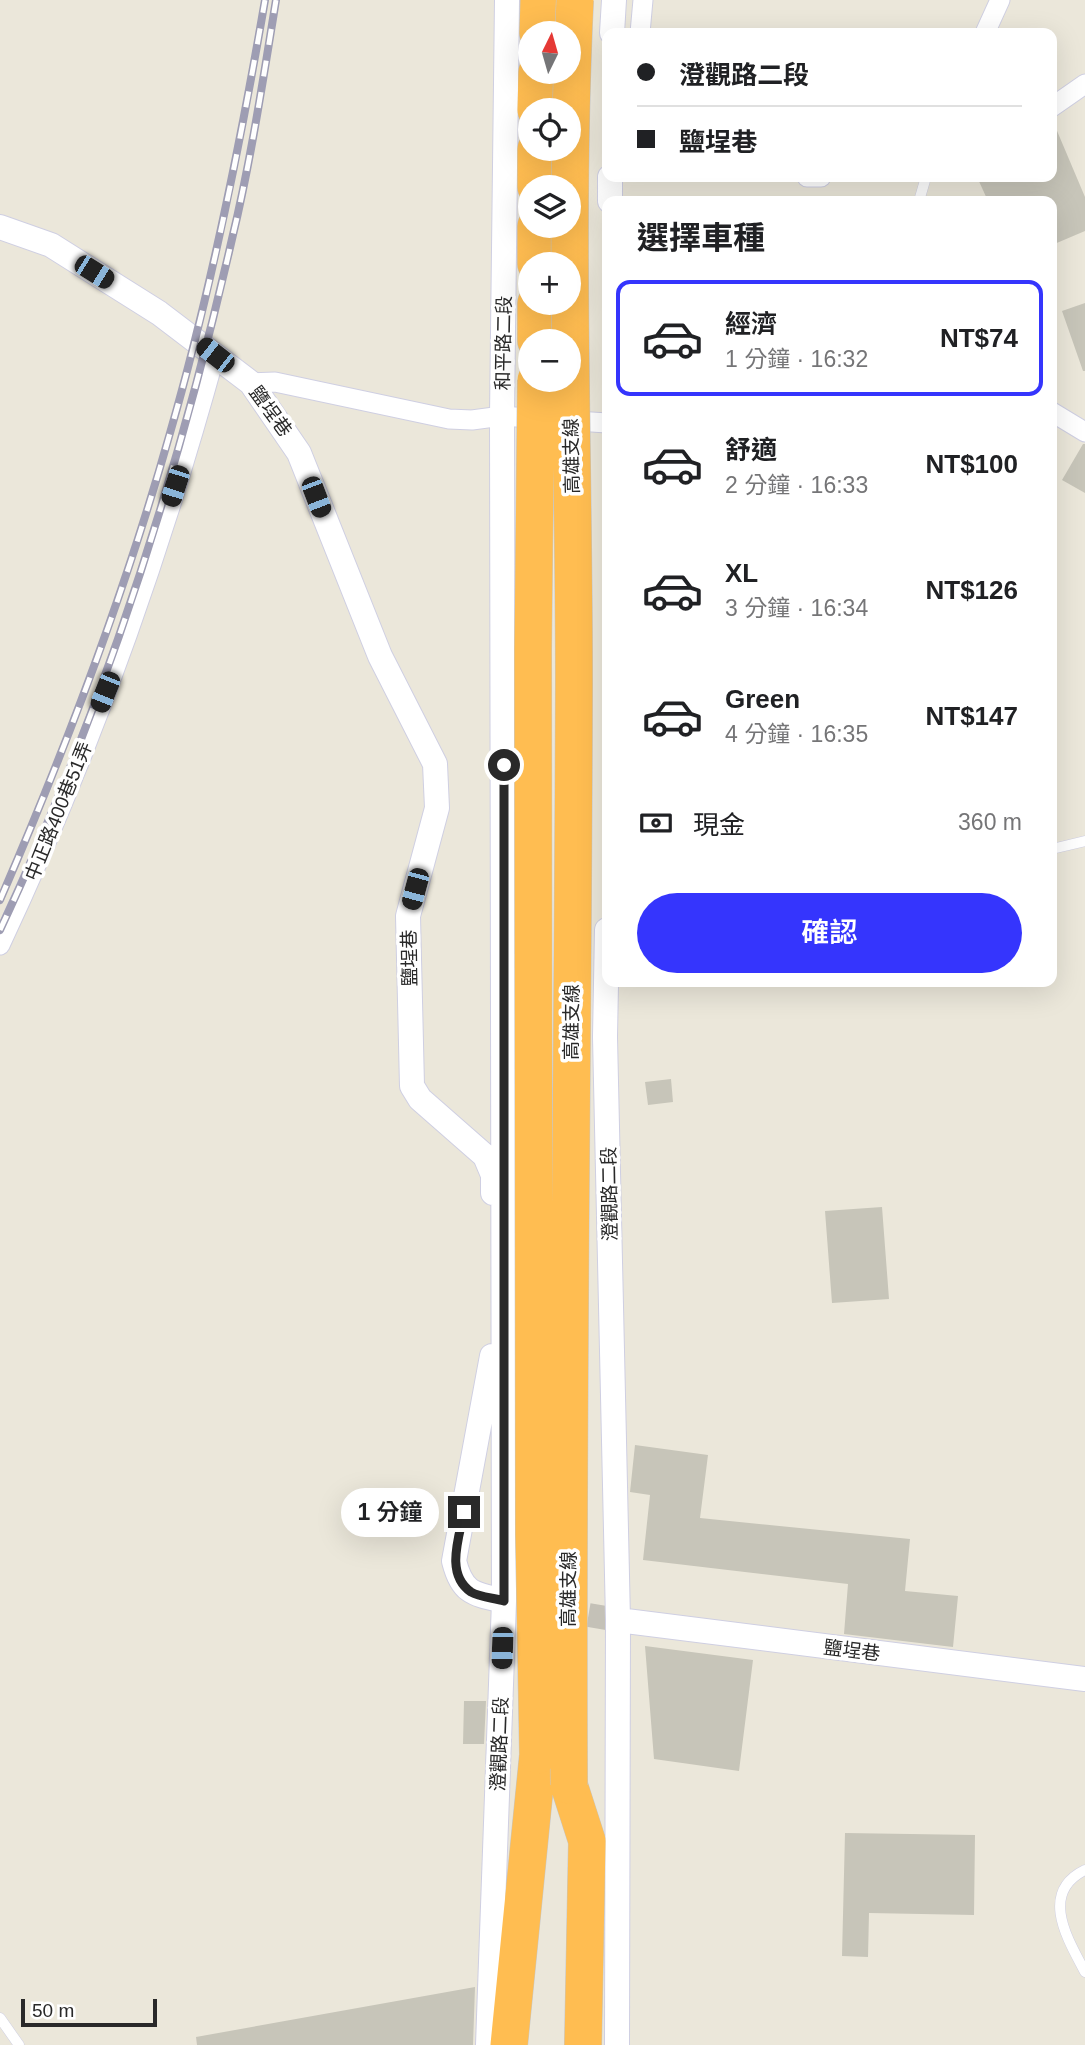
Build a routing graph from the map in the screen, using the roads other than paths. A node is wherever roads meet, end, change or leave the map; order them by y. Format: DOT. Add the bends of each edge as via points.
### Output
graph roads {
  1 [pos="507,0"];
  2 [pos="539,0"];
  3 [pos="575,0"];
  4 [pos="614,0"];
  5 [pos="643,0"];
  6 [pos="1000,0"];
  7 [pos="538,21"];
  8 [pos="612,28"];
  9 [pos="640,28"];
  10 [pos="987,28"];
  11 [pos="1085,83"];
  12 [pos="1057,103"];
  13 [pos="0,227"];
  14 [pos="215,355"];
  15 [pos="251,383"];
  16 [pos="536,392"];
  17 [pos="1057,415"];
  18 [pos="502,416"];
  19 [pos="602,423"];
  20 [pos="1085,432"];
  21 [pos="503,686"];
  22 [pos="1085,841"];
  23 [pos="1057,848"];
  24 [pos="0,945"];
  25 [pos="606,987"];
  26 [pos="504,1601"];
  27 [pos="618,1620"];
  28 [pos="1085,1679"];
  29 [pos="538,1755"];
  30 [pos="569,1785"];
  31 [pos="1085,1870"];
  32 [pos="1085,1972"];
  33 [pos="0,2018"];
  34 [pos="19,2045"];
  35 [pos="488,2045"];
  36 [pos="509,2045"];
  37 [pos="531,2045"];
  38 [pos="562,2045"];
  39 [pos="583,2045"];
  40 [pos="617,2045"];
  1 -- 18 [label="street, 和平路二段"];
  2 -- 7 [label="highway"];
  3 -- 30 [label="highway, 高雄支線, bridge" via="570,113 574,678"];
  4 -- 8 [label="street"];
  5 -- 9 [label="street"];
  6 -- 10 [label="street"];
  11 -- 12 [label="street"];
  13 -- 14 [label="street, 鹽埕巷" via="51,245 159,313"];
  14 -- 15 [label="street, 鹽埕巷"];
  14 -- 24 [label="street, 中正路400巷51弄" via="116,666"];
  15 -- 18 [label="street" via="275,382 449,419"];
  15 -- 26 [label="street, 鹽埕巷" via="299,453 380,656 435,764 437,808 408,916 412,1086 420,1099 485,1156 493,1175 494,1343 454,1561 459,1579 472,1593"];
  16 -- 29 [label="highway, 高雄支線, bridge" via="534,1534"];
  17 -- 20 [label="street"];
  18 -- 19 [label="street"];
  18 -- 21 [label="street, 和平路二段"];
  21 -- 26 [label="street, 澄觀路二段"];
  22 -- 23 [label="lane"];
  25 -- 27 [label="street, 澄觀路二段"];
  26 -- 35 [label="street, 澄觀路二段"];
  27 -- 28 [label="street, 鹽埕巷"];
  27 -- 40 [label="street, 澄觀路二段"];
  29 -- 36 [label="highway"];
  29 -- 37 [label="highway, 高雄支線"];
  30 -- 38 [label="highway, 高雄支線"];
  30 -- 39 [label="highway" via="587,1841"];
  31 -- 32 [label="lane" via="1070,1881 1060,1917"];
  33 -- 34 [label="lane"];
}
